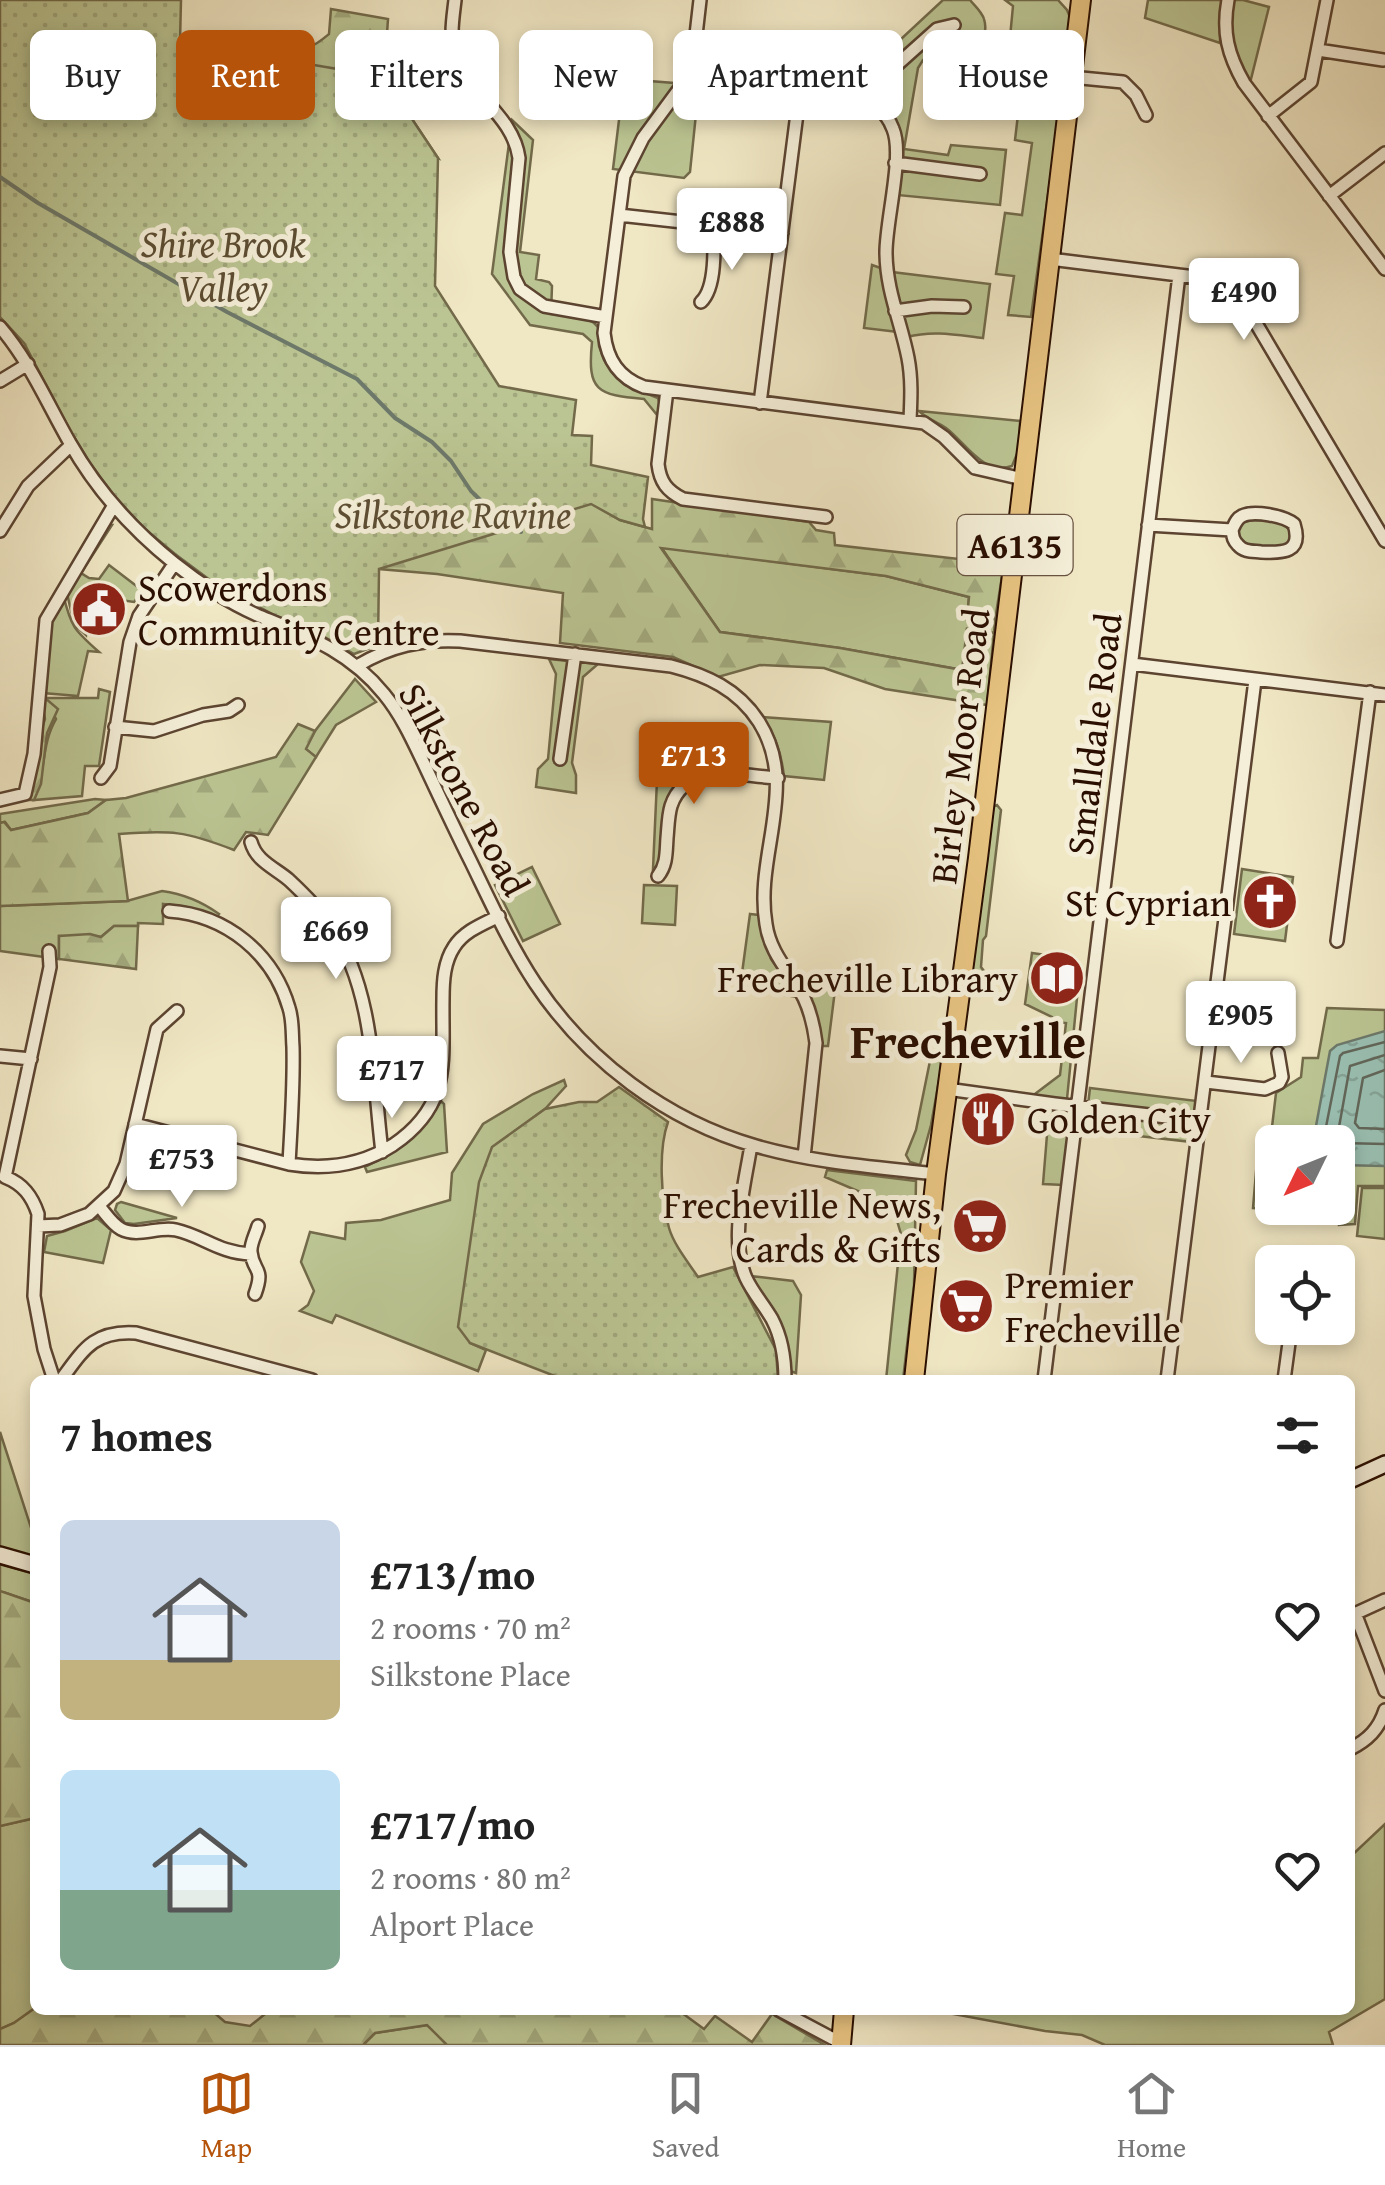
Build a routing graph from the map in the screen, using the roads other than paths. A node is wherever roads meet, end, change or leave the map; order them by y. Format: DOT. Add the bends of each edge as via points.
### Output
graph roads {
  1 [pos="455,0"];
  2 [pos="700,0"];
  3 [pos="1080,0"];
  4 [pos="1228,0"];
  5 [pos="1327,0"];
  6 [pos="954,25"];
  7 [pos="697,30"];
  8 [pos="1076,30"];
  9 [pos="1318,50"];
  10 [pos="903,59"];
  11 [pos="1382,60"];
  12 [pos="1084,78"];
  13 [pos="673,97"];
  14 [pos="1146,115"];
  15 [pos="1268,116"];
  16 [pos="796,120"];
  17 [pos="888,120"];
  18 [pos="1066,120"];
  19 [pos="1385,153"];
  20 [pos="896,163"];
  21 [pos="980,174"];
  22 [pos="1329,196"];
  23 [pos="619,215"];
  24 [pos="712,227"];
  25 [pos="782,233"];
  26 [pos="1050,259"];
  27 [pos="1385,268"];
  28 [pos="1179,275"];
  29 [pos="702,302"];
  30 [pos="964,307"];
  31 [pos="895,311"];
  32 [pos="606,317"];
  33 [pos="0,326"];
  34 [pos="28,364"];
  35 [pos="0,381"];
  36 [pos="667,390"];
  37 [pos="760,402"];
  38 [pos="910,420"];
  39 [pos="71,446"];
  40 [pos="1023,480"];
  41 [pos="114,505"];
  42 [pos="826,517"];
  43 [pos="1379,518"];
  44 [pos="1148,525"];
  45 [pos="1232,530"];
  46 [pos="0,531"];
  47 [pos="1385,541"];
  48 [pos="174,564"];
  49 [pos="575,654"];
  50 [pos="1132,664"];
  51 [pos="357,666"];
  52 [pos="1255,680"];
  53 [pos="1370,692"];
  54 [pos="1385,695"];
  55 [pos="238,705"];
  56 [pos="115,727"];
  57 [pos="560,759"];
  58 [pos="101,778"];
  59 [pos="778,778"];
  60 [pos="0,800"];
  61 [pos="252,842"];
  62 [pos="658,876"];
  63 [pos="169,911"];
  64 [pos="499,916"];
  65 [pos="1337,941"];
  66 [pos="49,951"];
  67 [pos="178,1012"];
  68 [pos="1278,1054"];
  69 [pos="0,1056"];
  70 [pos="31,1058"];
  71 [pos="1206,1082"];
  72 [pos="947,1089"];
  73 [pos="1078,1106"];
  74 [pos="1200,1120"];
  75 [pos="135,1124"];
  76 [pos="751,1145"];
  77 [pos="382,1152"];
  78 [pos="804,1157"];
  79 [pos="289,1164"];
  80 [pos="936,1174"];
  81 [pos="2,1177"];
  82 [pos="100,1206"];
  83 [pos="38,1226"];
  84 [pos="258,1226"];
  85 [pos="251,1254"];
  86 [pos="255,1294"];
  87 [pos="1289,1345"];
  88 [pos="55,1375"];
  89 [pos="61,1375"];
  90 [pos="293,1375"];
  91 [pos="785,1375"];
  92 [pos="915,1375"];
  93 [pos="1045,1375"];
  94 [pos="1168,1375"];
  95 [pos="1285,1375"];
  96 [pos="1385,1464"];
  97 [pos="1355,1478"];
  98 [pos="0,1555"];
  99 [pos="30,1564"];
  100 [pos="1385,1600"];
  101 [pos="1355,1613"];
  102 [pos="1355,1621"];
  103 [pos="1385,1691"];
  104 [pos="1385,1710"];
  105 [pos="1355,1746"];
  106 [pos="788,2015"];
  107 [pos="844,2015"];
  108 [pos="841,2044"];
  1 -- 32 [label="street" via="456,58 517,145 514,277 544,306"];
  2 -- 7 [label="street"];
  3 -- 8 [label="main road, Birley Moor Road / A6135"];
  4 -- 15 [label="street" via="1229,51"];
  5 -- 9 [label="street"];
  6 -- 10 [label="street" via="937,29"];
  9 -- 11 [label="street"];
  9 -- 15 [label="street" via="1310,82"];
  12 -- 14 [label="street" via="1122,82"];
  13 -- 23 [label="street" via="632,156"];
  15 -- 22 [label="street"];
  16 -- 25 [label="street"];
  17 -- 20 [label="street" via="897,141"];
  18 -- 26 [label="main road, Birley Moor Road / A6135"];
  19 -- 22 [label="street"];
  20 -- 21 [label="street"];
  20 -- 31 [label="street" via="886,255"];
  22 -- 27 [label="street"];
  23 -- 24 [label="street"];
  23 -- 32 [label="street"];
  24 -- 25 [label="street"];
  24 -- 29 [label="street" via="710,291"];
  25 -- 37 [label="street"];
  26 -- 28 [label="street"];
  26 -- 40 [label="main road, Birley Moor Road / A6135"];
  28 -- 43 [label="street" via="1211,279 1240,298"];
  28 -- 44 [label="street, Smalldale Road"];
  30 -- 31 [label="street"];
  31 -- 38 [label="street" via="908,356"];
  32 -- 36 [label="street" via="606,348 619,372 644,388"];
  33 -- 34 [label="street, Silkstone Road"];
  34 -- 35 [label="street"];
  34 -- 39 [label="street, Silkstone Road"];
  36 -- 37 [label="street"];
  36 -- 42 [label="street" via="658,464 672,494"];
  37 -- 38 [label="street"];
  38 -- 40 [label="street" via="934,429 975,468"];
  39 -- 41 [label="street, Silkstone Road"];
  39 -- 46 [label="street" via="28,486"];
  40 -- 72 [label="main road, Birley Moor Road / A6135"];
  41 -- 48 [label="street, Silkstone Road"];
  41 -- 60 [label="street" via="46,620 25,794"];
  43 -- 47 [label="street"];
  44 -- 45 [label="street"];
  44 -- 50 [label="street, Smalldale Road"];
  45 -- 45 [label="street" via="1247,551 1288,551 1297,538 1283,516 1246,514"];
  48 -- 51 [label="street, Silkstone Road"];
  48 -- 56 [label="street" via="139,616"];
  49 -- 51 [label="street" via="434,640 392,648"];
  49 -- 57 [label="street"];
  49 -- 59 [label="street" via="670,666 716,682 756,717"];
  50 -- 52 [label="street"];
  50 -- 73 [label="street, Smalldale Road"];
  51 -- 64 [label="street, Silkstone Road" via="403,721"];
  52 -- 53 [label="street"];
  52 -- 71 [label="street"];
  53 -- 54 [label="street"];
  53 -- 65 [label="street"];
  55 -- 56 [label="street" via="154,731"];
  56 -- 58 [label="street" via="110,766"];
  59 -- 62 [label="street" via="710,774 688,783 672,803"];
  59 -- 78 [label="street" via="764,900 770,941 814,1026"];
  61 -- 77 [label="street" via="256,854 313,904 344,948 363,1001"];
  63 -- 79 [label="street" via="204,917 237,934 261,955 283,992 292,1020"];
  64 -- 76 [label="street, Silkstone Road" via="538,986 610,1068 664,1106"];
  64 -- 77 [label="street" via="464,935 449,956 438,1091 416,1127"];
  66 -- 70 [label="street"];
  67 -- 75 [label="street" via="158,1029"];
  68 -- 71 [label="street" via="1282,1077 1272,1087"];
  69 -- 70 [label="street"];
  70 -- 81 [label="street"];
  71 -- 74 [label="street"];
  72 -- 73 [label="street"];
  72 -- 80 [label="main road, Birley Moor Road / A6135"];
  73 -- 74 [label="street"];
  73 -- 93 [label="street, Smalldale Road"];
  74 -- 94 [label="street"];
  75 -- 79 [label="street"];
  75 -- 82 [label="street" via="122,1178"];
  76 -- 78 [label="street, Silkstone Road"];
  76 -- 91 [label="street" via="739,1248 746,1278 779,1336"];
  77 -- 79 [label="street" via="325,1168"];
  78 -- 80 [label="street, Silkstone Road"];
  80 -- 92 [label="main road, Birley Moor Road / A6135"];
  81 -- 83 [label="street" via="29,1195"];
  82 -- 83 [label="street" via="74,1221"];
  82 -- 85 [label="street" via="132,1233 176,1230"];
  83 -- 88 [label="street" via="34,1296"];
  84 -- 85 [label="street"];
  85 -- 86 [label="street" via="260,1273"];
  87 -- 95 [label="street"];
  89 -- 90 [label="street" via="91,1342 124,1332"];
  96 -- 97 [label="street"];
  98 -- 99 [label="street"];
  100 -- 101 [label="street"];
  102 -- 103 [label="street"];
  104 -- 105 [label="street" via="1373,1734"];
  106 -- 108 [label="street"];
  107 -- 108 [label="main road"];
}
